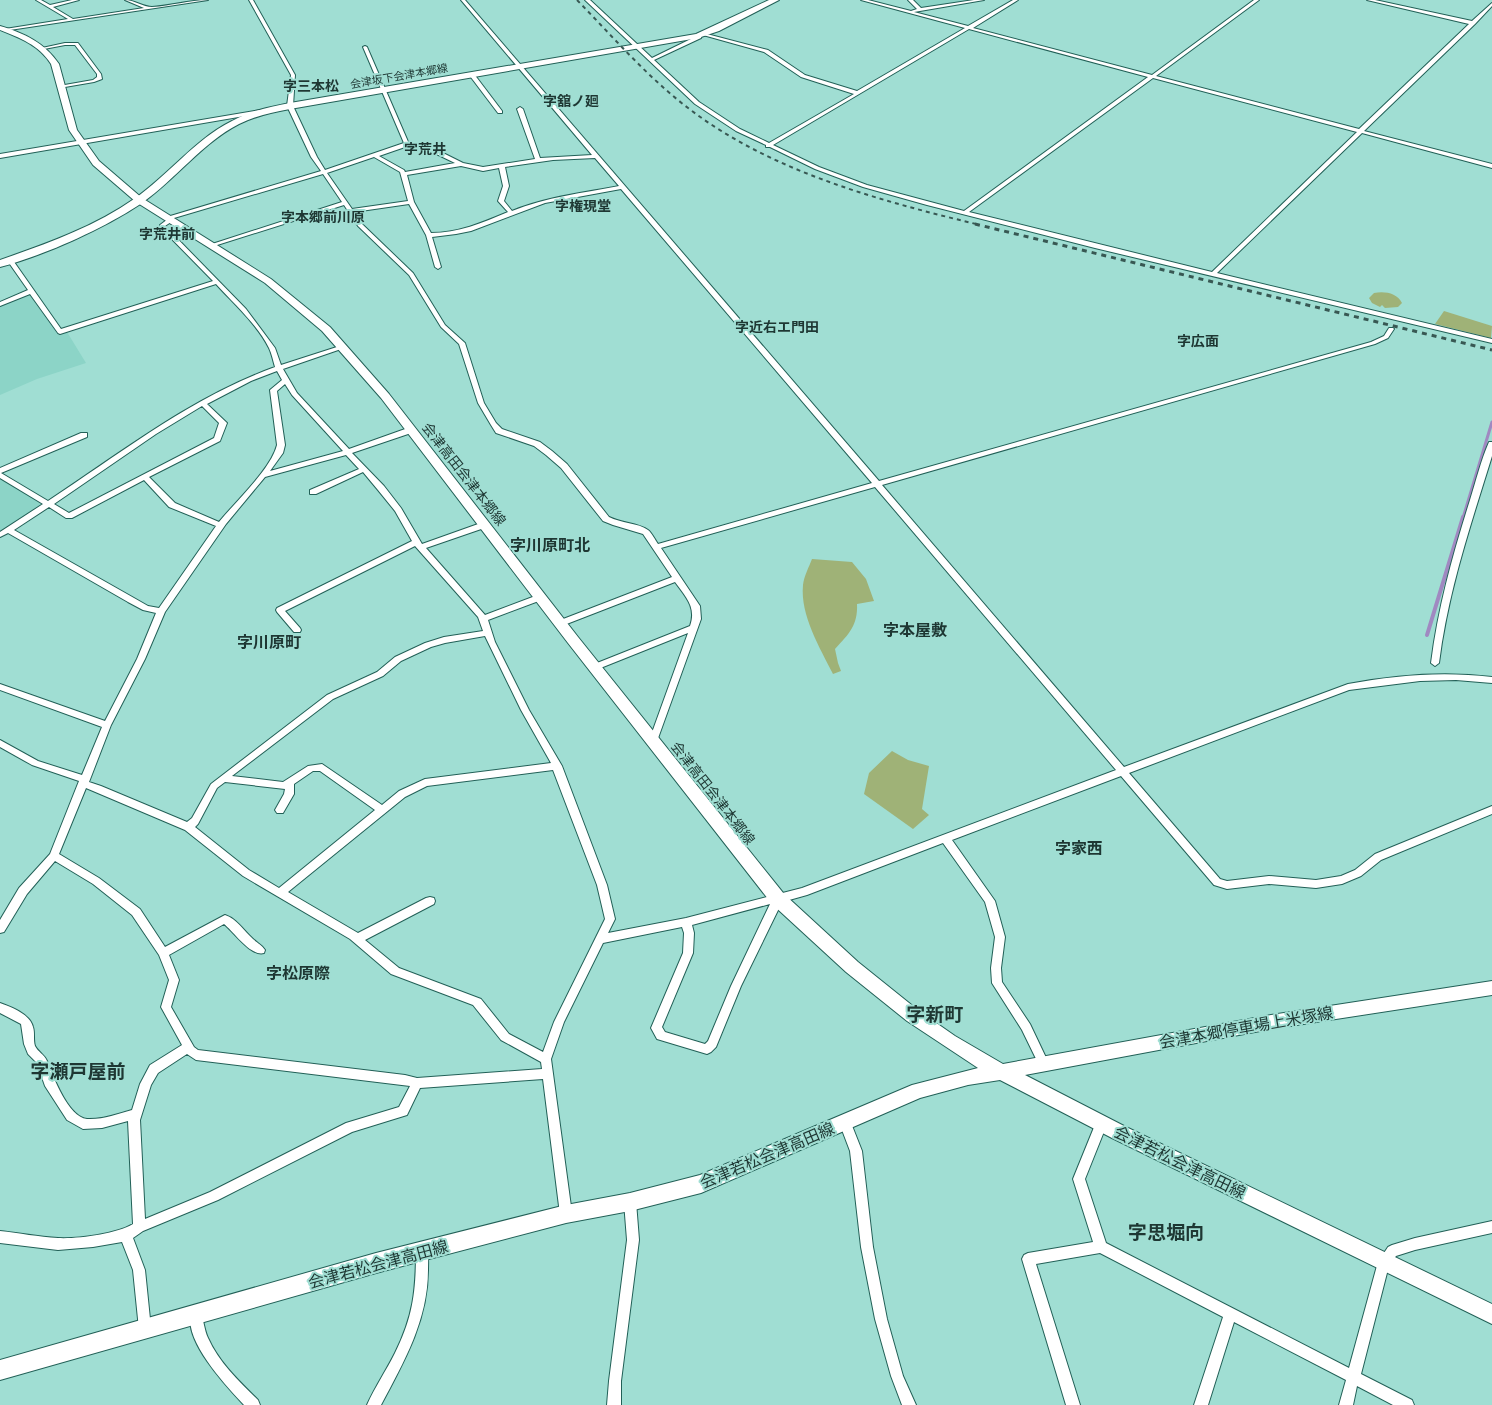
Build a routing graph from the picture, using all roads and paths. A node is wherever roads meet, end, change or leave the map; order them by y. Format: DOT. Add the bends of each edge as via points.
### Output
graph roads {
  1 [pos="38,0"];
  2 [pos="77,0"];
  3 [pos="127,0"];
  4 [pos="206,0"];
  5 [pos="251,0"];
  6 [pos="463,0"];
  7 [pos="587,0"];
  8 [pos="775,0"];
  9 [pos="863,0"];
  10 [pos="910,0"];
  11 [pos="982,0"];
  12 [pos="1016,0"];
  13 [pos="1257,0"];
  14 [pos="1369,0"];
  15 [pos="1492,4"];
  16 [pos="49,6"];
  17 [pos="148,8"];
  18 [pos="920,10"];
  19 [pos="909,12"];
  20 [pos="72,20"];
  21 [pos="1472,23"];
  22 [pos="969,28"];
  23 [pos="2,29"];
  24 [pos="702,34"];
  25 [pos="365,47"];
  26 [pos="636,47"];
  27 [pos="44,48"];
  28 [pos="651,60"];
  29 [pos="520,67"];
  30 [pos="472,75"];
  31 [pos="1152,77"];
  32 [pos="61,87"];
  33 [pos="382,90"];
  34 [pos="857,94"];
  35 [pos="290,106"];
  36 [pos="520,109"];
  37 [pos="268,111"];
  38 [pos="500,112"];
  39 [pos="1361,132"];
  40 [pos="81,142"];
  41 [pos="406,145"];
  42 [pos="768,146"];
  43 [pos="0,156"];
  44 [pos="376,156"];
  45 [pos="596,156"];
  46 [pos="538,160"];
  47 [pos="461,164"];
  48 [pos="1492,166"];
  49 [pos="502,167"];
  50 [pos="325,172"];
  51 [pos="404,174"];
  52 [pos="623,187"];
  53 [pos="139,200"];
  54 [pos="411,202"];
  55 [pos="346,203"];
  56 [pos="350,211"];
  57 [pos="965,213"];
  58 [pos="512,214"];
  59 [pos="170,218"];
  60 [pos="429,235"];
  61 [pos="212,245"];
  62 [pos="10,260"];
  63 [pos="0,264"];
  64 [pos="438,268"];
  65 [pos="1213,274"];
  66 [pos="217,282"];
  67 [pos="32,291"];
  68 [pos="0,296"];
  69 [pos="3,302"];
  70 [pos="1391,330"];
  71 [pos="1492,341"];
  72 [pos="342,347"];
  73 [pos="278,368"];
  74 [pos="285,381"];
  75 [pos="204,404"];
  76 [pos="411,430"];
  77 [pos="84,436"];
  78 [pos="1492,444"];
  79 [pos="348,452"];
  80 [pos="364,469"];
  81 [pos="0,473"];
  82 [pos="262,476"];
  83 [pos="145,477"];
  84 [pos="877,484"];
  85 [pos="313,492"];
  86 [pos="51,504"];
  87 [pos="221,525"];
  88 [pos="484,525"];
  89 [pos="8,530"];
  90 [pos="0,535"];
  91 [pos="419,544"];
  92 [pos="656,547"];
  93 [pos="677,578"];
  94 [pos="541,596"];
  95 [pos="161,611"];
  96 [pos="483,619"];
  97 [pos="561,623"];
  98 [pos="693,628"];
  99 [pos="297,630"];
  100 [pos="488,634"];
  101 [pos="1435,664"];
  102 [pos="595,667"];
  103 [pos="1492,680"];
  104 [pos="0,687"];
  105 [pos="107,725"];
  106 [pos="653,741"];
  107 [pos="0,743"];
  108 [pos="556,766"];
  109 [pos="1122,773"];
  110 [pos="224,778"];
  111 [pos="83,781"];
  112 [pos="290,784"];
  113 [pos="280,810"];
  114 [pos="382,810"];
  115 [pos="1492,810"];
  116 [pos="188,827"];
  117 [pos="945,838"];
  118 [pos="54,856"];
  119 [pos="281,892"];
  120 [pos="778,899"];
  121 [pos="430,900"];
  122 [pos="686,922"];
  123 [pos="0,929"];
  124 [pos="357,939"];
  125 [pos="600,939"];
  126 [pos="260,950"];
  127 [pos="163,952"];
  128 [pos="1492,988"];
  129 [pos="0,1008"];
  130 [pos="188,1047"];
  131 [pos="546,1059"];
  132 [pos="1044,1064"];
  133 [pos="1001,1072"];
  134 [pos="547,1074"];
  135 [pos="417,1083"];
  136 [pos="136,1114"];
  137 [pos="844,1122"];
  138 [pos="1101,1124"];
  139 [pos="630,1202"];
  140 [pos="566,1214"];
  141 [pos="139,1227"];
  142 [pos="1492,1227"];
  143 [pos="126,1235"];
  144 [pos="0,1237"];
  145 [pos="1101,1246"];
  146 [pos="422,1251"];
  147 [pos="1384,1262"];
  148 [pos="1230,1314"];
  149 [pos="1492,1314"];
  150 [pos="196,1316"];
  151 [pos="145,1329"];
  152 [pos="0,1370"];
  153 [pos="1353,1378"];
  154 [pos="253,1405"];
  155 [pos="374,1405"];
  156 [pos="614,1405"];
  157 [pos="909,1405"];
  158 [pos="1073,1405"];
  159 [pos="1201,1405"];
  160 [pos="1346,1405"];
  161 [pos="1407,1405"];
  1 -- 16 [label="street"];
  2 -- 16 [label="street"];
  3 -- 17 [label="street"];
  4 -- 17 [label="street"];
  5 -- 35 [label="street" via="293,74"];
  6 -- 29 [label="street"];
  7 -- 26 [label="street"];
  8 -- 24 [label="main road, 会津坂下会津本郷線"];
  9 -- 19 [label="street"];
  10 -- 18 [label="street"];
  11 -- 18 [label="street"];
  12 -- 22 [label="street"];
  13 -- 31 [label="street"];
  14 -- 21 [label="street"];
  15 -- 21 [label="street"];
  16 -- 20 [label="street"];
  17 -- 20 [label="street"];
  18 -- 19 [label="street"];
  19 -- 22 [label="street"];
  20 -- 23 [label="street"];
  21 -- 39 [label="street"];
  22 -- 31 [label="street"];
  22 -- 34 [label="street"];
  23 -- 27 [label="main road"];
  24 -- 26 [label="main road, 会津坂下会津本郷線"];
  24 -- 28 [label="street"];
  24 -- 34 [label="street" via="766,51 808,79"];
  25 -- 33 [label="street"];
  26 -- 28 [label="street"];
  26 -- 29 [label="main road, 会津坂下会津本郷線"];
  27 -- 32 [label="main road, 会津高田会津本郷線" via="55,64"];
  27 -- 32 [label="street" via="76,44 99,74 100,78 94,82"];
  28 -- 42 [label="street" via="697,103"];
  29 -- 30 [label="main road, 会津坂下会津本郷線"];
  29 -- 45 [label="street"];
  30 -- 33 [label="main road, 会津坂下会津本郷線"];
  30 -- 38 [label="street"];
  31 -- 39 [label="street"];
  31 -- 57 [label="street"];
  32 -- 40 [label="main road, 会津高田会津本郷線" via="73,130"];
  33 -- 35 [label="main road, 会津坂下会津本郷線"];
  33 -- 41 [label="street"];
  34 -- 42 [label="street"];
  35 -- 37 [label="main road, 会津坂下会津本郷線"];
  35 -- 50 [label="street"];
  36 -- 46 [label="street"];
  37 -- 40 [label="street"];
  37 -- 53 [label="main road, 会津坂下会津本郷線" via="236,122 216,135"];
  39 -- 48 [label="street"];
  39 -- 65 [label="street"];
  40 -- 43 [label="street"];
  40 -- 53 [label="main road, 会津高田会津本郷線" via="113,179"];
  41 -- 44 [label="street"];
  41 -- 47 [label="street" via="425,146"];
  42 -- 57 [label="street" via="865,186"];
  44 -- 50 [label="street"];
  44 -- 51 [label="street"];
  45 -- 46 [label="street"];
  45 -- 52 [label="street"];
  46 -- 49 [label="street"];
  47 -- 49 [label="street" via="484,169"];
  47 -- 51 [label="street"];
  49 -- 58 [label="street" via="506,186 501,201"];
  50 -- 55 [label="street"];
  50 -- 59 [label="street"];
  51 -- 54 [label="street"];
  52 -- 58 [label="street" via="540,204"];
  52 -- 84 [label="street"];
  53 -- 59 [label="main road, 会津高田会津本郷線"];
  53 -- 62 [label="main road, 会津坂下会津本郷線" via="93,227"];
  54 -- 56 [label="street"];
  54 -- 60 [label="street"];
  55 -- 56 [label="street"];
  55 -- 61 [label="street"];
  56 -- 92 [label="street" via="375,241 411,274 443,326 462,343 481,403 493,424 505,434 537,444 564,466 606,518 612,523 646,532"];
  57 -- 65 [label="street"];
  58 -- 60 [label="street" via="438,236"];
  59 -- 61 [label="main road, 会津高田会津本郷線"];
  59 -- 66 [label="street" via="162,226"];
  60 -- 64 [label="street"];
  61 -- 72 [label="main road, 会津高田会津本郷線" via="293,300"];
  62 -- 63 [label="main road, 会津坂下会津本郷線"];
  62 -- 67 [label="street"];
  65 -- 71 [label="street"];
  66 -- 67 [label="street" via="60,332"];
  66 -- 73 [label="street" via="259,329 272,348"];
  67 -- 69 [label="street"];
  68 -- 69 [label="street"];
  70 -- 84 [label="street" via="1386,337 1373,343"];
  72 -- 73 [label="street"];
  72 -- 76 [label="main road, 会津高田会津本郷線"];
  73 -- 74 [label="street"];
  73 -- 75 [label="street"];
  74 -- 79 [label="street" via="301,403"];
  74 -- 82 [label="street" via="273,390 281,445 279,454"];
  75 -- 83 [label="street" via="223,423 217,440"];
  75 -- 86 [label="street" via="149,436"];
  76 -- 79 [label="street"];
  76 -- 88 [label="main road, 会津高田会津本郷線"];
  77 -- 81 [label="street"];
  78 -- 101 [label="street" via="1448,593"];
  79 -- 80 [label="street"];
  79 -- 82 [label="street"];
  80 -- 85 [label="street"];
  80 -- 91 [label="street" via="398,510"];
  81 -- 86 [label="street"];
  82 -- 87 [label="street"];
  83 -- 86 [label="street" via="69,516"];
  83 -- 87 [label="street" via="172,505"];
  84 -- 92 [label="street"];
  84 -- 109 [label="street"];
  86 -- 89 [label="street"];
  87 -- 95 [label="street"];
  88 -- 91 [label="street"];
  88 -- 94 [label="main road, 会津高田会津本郷線"];
  89 -- 90 [label="street"];
  89 -- 95 [label="street" via="146,608"];
  91 -- 96 [label="street"];
  91 -- 99 [label="street" via="280,610"];
  92 -- 93 [label="street"];
  93 -- 97 [label="street"];
  93 -- 98 [label="street" via="696,606 697,619"];
  94 -- 96 [label="street"];
  94 -- 97 [label="main road, 会津高田会津本郷線"];
  95 -- 105 [label="street"];
  96 -- 100 [label="street"];
  97 -- 102 [label="main road, 会津高田会津本郷線"];
  98 -- 102 [label="street"];
  98 -- 106 [label="street"];
  100 -- 108 [label="street"];
  100 -- 110 [label="street" via="444,640 398,659 380,674 330,697"];
  102 -- 106 [label="main road, 会津高田会津本郷線"];
  103 -- 109 [label="street" via="1432,677 1391,679 1348,687"];
  104 -- 105 [label="street"];
  105 -- 111 [label="street"];
  106 -- 120 [label="main road, 会津高田会津本郷線"];
  107 -- 111 [label="street" via="35,763"];
  108 -- 114 [label="street" via="426,783 402,794"];
  108 -- 125 [label="street" via="606,902 610,919"];
  109 -- 115 [label="street" via="1217,882 1227,885 1269,880 1316,884 1342,880 1358,873 1378,857"];
  109 -- 117 [label="street"];
  110 -- 112 [label="street" via="277,786"];
  110 -- 116 [label="street" via="214,786 195,821"];
  111 -- 116 [label="street"];
  111 -- 118 [label="street"];
  112 -- 113 [label="street" via="289,794"];
  112 -- 114 [label="street" via="311,768 322,767"];
  114 -- 119 [label="street"];
  116 -- 119 [label="street" via="246,873"];
  117 -- 120 [label="street"];
  117 -- 132 [label="street" via="990,901 1000,937 997,983 1026,1027"];
  118 -- 123 [label="street" via="23,891"];
  118 -- 127 [label="street" via="96,881 136,912"];
  119 -- 124 [label="street"];
  120 -- 122 [label="street"];
  120 -- 122 [label="street" via="707,1050 661,1036 656,1028 688,953"];
  120 -- 133 [label="main road, 会津高田会津本郷線" via="852,967 914,1016"];
  121 -- 124 [label="street"];
  122 -- 125 [label="street"];
  124 -- 131 [label="street" via="395,971 477,1002 505,1037"];
  125 -- 131 [label="street" via="558,1022"];
  126 -- 127 [label="street" via="243,939 233,924 225,919"];
  127 -- 130 [label="street" via="174,980 166,1007"];
  128 -- 132 [label="main road, 会津本郷停車場上米塚線" via="1271,1022"];
  129 -- 136 [label="street" via="25,1020 32,1051 41,1060 71,1116 83,1124 102,1123"];
  130 -- 135 [label="street" via="196,1055 206,1057"];
  130 -- 136 [label="street" via="154,1069"];
  131 -- 134 [label="street"];
  132 -- 133 [label="main road, 会津本郷停車場上米塚線"];
  133 -- 137 [label="main road, 会津若松会津高田線" via="918,1091"];
  133 -- 138 [label="main road, 会津若松会津高田線"];
  134 -- 135 [label="street"];
  134 -- 140 [label="street"];
  135 -- 141 [label="street" via="403,1110 350,1127 214,1196"];
  136 -- 141 [label="street"];
  137 -- 139 [label="main road, 会津若松会津高田線" via="701,1184"];
  137 -- 157 [label="street" via="856,1151 867,1247 881,1320"];
  138 -- 145 [label="street" via="1079,1179"];
  138 -- 147 [label="main road, 会津若松会津高田線"];
  139 -- 140 [label="main road, 会津若松会津高田線"];
  139 -- 156 [label="street" via="633,1240"];
  140 -- 146 [label="main road, 会津若松会津高田線"];
  141 -- 143 [label="street"];
  142 -- 147 [label="street" via="1396,1249"];
  143 -- 144 [label="street" via="58,1244"];
  143 -- 151 [label="street" via="140,1270"];
  145 -- 148 [label="street"];
  145 -- 158 [label="street" via="1028,1259"];
  146 -- 150 [label="main road, 会津若松会津高田線"];
  146 -- 155 [label="street" via="418,1311"];
  147 -- 149 [label="main road, 会津若松会津高田線"];
  147 -- 153 [label="street"];
  148 -- 153 [label="street"];
  148 -- 159 [label="street"];
  150 -- 151 [label="main road, 会津若松会津高田線"];
  150 -- 154 [label="street" via="201,1340 229,1380"];
  151 -- 152 [label="main road, 会津若松会津高田線"];
  153 -- 160 [label="street"];
  153 -- 161 [label="street"];
}
